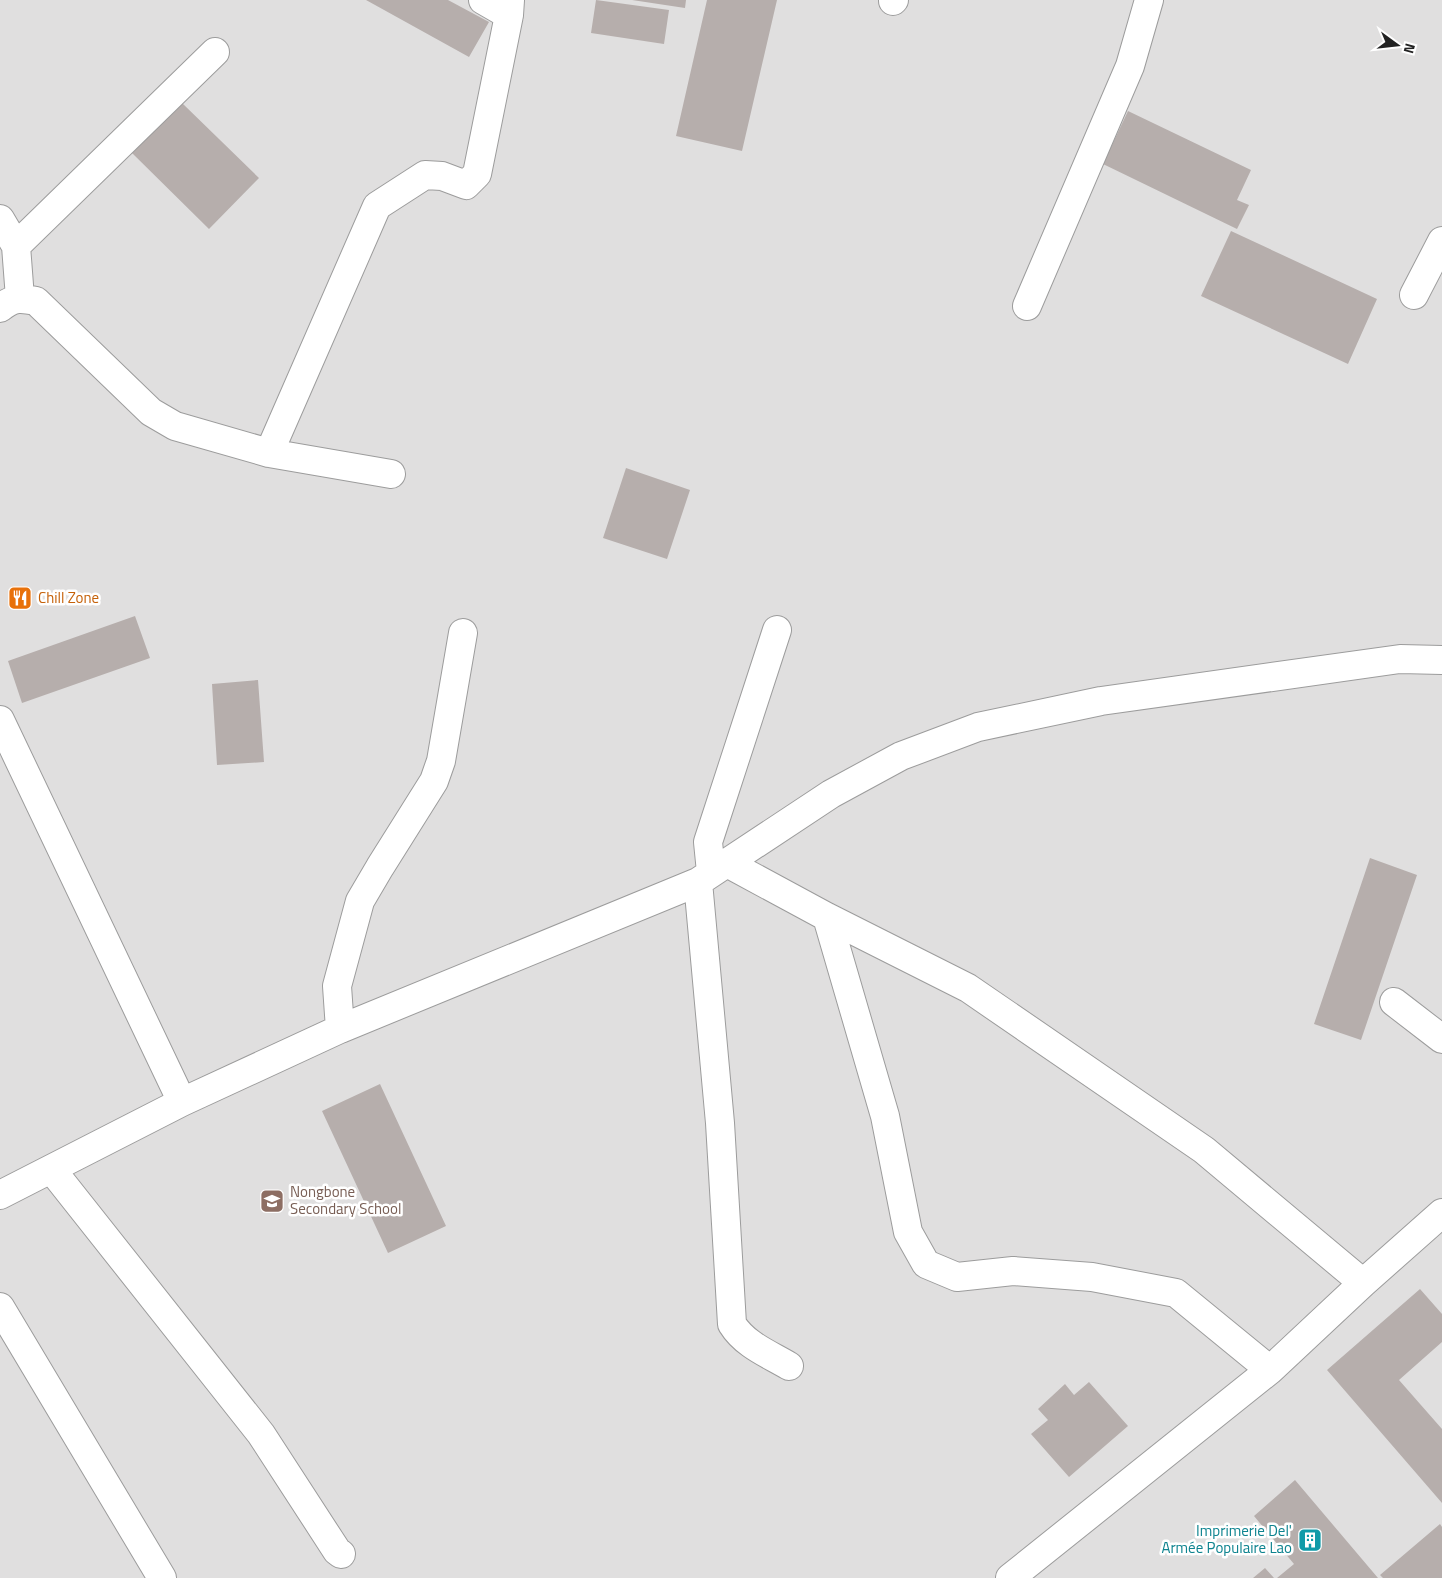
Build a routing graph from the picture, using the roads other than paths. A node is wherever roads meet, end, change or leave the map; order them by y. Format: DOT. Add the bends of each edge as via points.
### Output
graph roads {
  1 [pos="483,0"];
  2 [pos="1149,0"];
  3 [pos="510,8"];
  4 [pos="215,52"];
  5 [pos="0,219"];
  6 [pos="1442,241"];
  7 [pos="16,246"];
  8 [pos="1414,295"];
  9 [pos="10,303"];
  10 [pos="1027,306"];
  11 [pos="269,453"];
  12 [pos="391,474"];
  13 [pos="777,630"];
  14 [pos="463,634"];
  15 [pos="1442,660"];
  16 [pos="0,720"];
  17 [pos="712,872"];
  18 [pos="827,917"];
  19 [pos="1394,1002"];
  20 [pos="340,1029"];
  21 [pos="1442,1039"];
  22 [pos="182,1102"];
  23 [pos="52,1170"];
  24 [pos="3,1186"];
  25 [pos="1442,1213"];
  26 [pos="1363,1283"];
  27 [pos="0,1307"];
  28 [pos="790,1366"];
  29 [pos="1270,1370"];
  30 [pos="341,1554"];
  31 [pos="162,1578"];
  32 [pos="1010,1578"];
  1 -- 3 [label="street"];
  2 -- 10 [label="street" via="1130,66"];
  3 -- 11 [label="street" via="477,174 466,185 425,174 377,206"];
  4 -- 7 [label="street"];
  5 -- 7 [label="street"];
  6 -- 8 [label="street"];
  7 -- 9 [label="street"];
  9 -- 11 [label="street" via="36,302 151,412 175,426"];
  11 -- 12 [label="street"];
  13 -- 17 [label="street" via="708,842"];
  14 -- 20 [label="street" via="441,761 434,781 360,902 337,986"];
  15 -- 17 [label="street" via="1400,659 1101,701 978,727 901,756 839,789"];
  16 -- 22 [label="street"];
  17 -- 18 [label="street"];
  17 -- 20 [label="street"];
  17 -- 28 [label="street" via="720,1123 732,1324 747,1341"];
  18 -- 26 [label="street" via="968,988 1204,1150"];
  18 -- 29 [label="street" via="885,1116 908,1232 926,1264 957,1277 1012,1271 1092,1277 1176,1293"];
  19 -- 21 [label="street"];
  20 -- 22 [label="street"];
  22 -- 23 [label="street"];
  23 -- 24 [label="street"];
  23 -- 30 [label="street" via="262,1434"];
  25 -- 26 [label="street"];
  26 -- 29 [label="street"];
  27 -- 31 [label="street"];
  29 -- 32 [label="street"];
}
